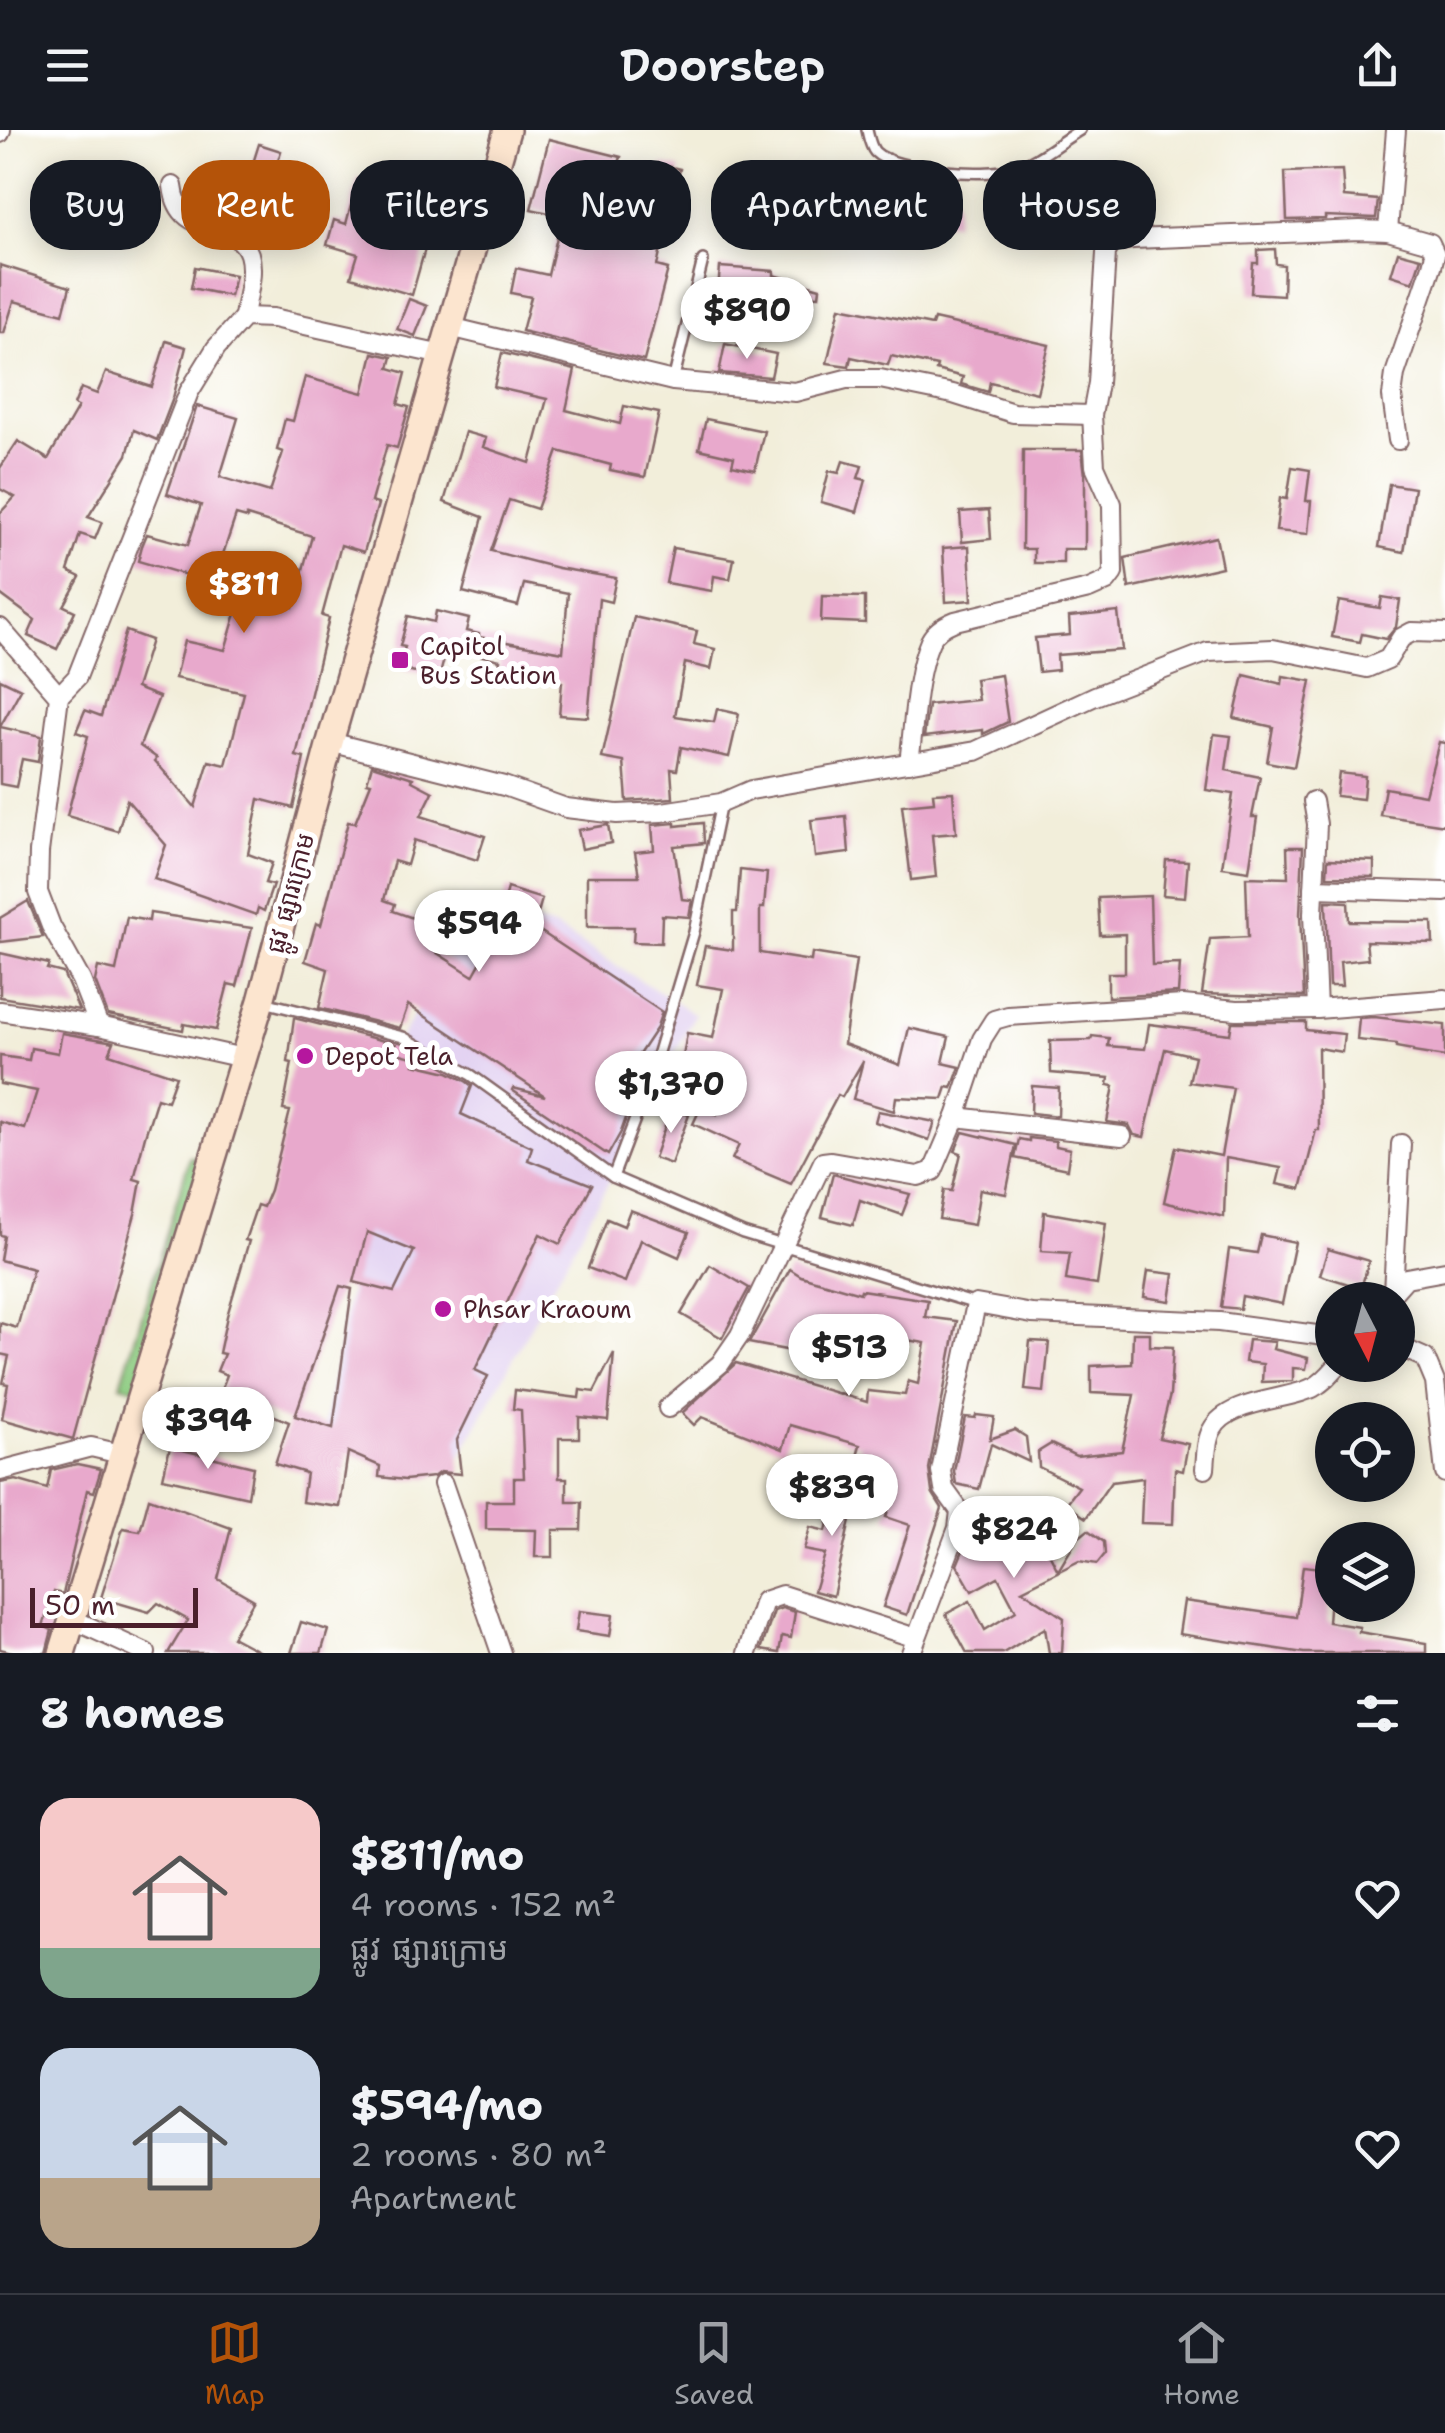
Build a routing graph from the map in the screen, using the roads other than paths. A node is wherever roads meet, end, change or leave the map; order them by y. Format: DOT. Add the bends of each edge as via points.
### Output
graph roads {
  1 [pos="507,130"];
  2 [pos="867,130"];
  3 [pos="1080,130"];
  4 [pos="1396,130"];
  5 [pos="173,186"];
  6 [pos="1388,231"];
  7 [pos="703,260"];
  8 [pos="244,317"];
  9 [pos="450,327"];
  10 [pos="442,355"];
  11 [pos="673,381"];
  12 [pos="1092,415"];
  13 [pos="1398,440"];
  14 [pos="0,628"];
  15 [pos="1445,633"];
  16 [pos="59,696"];
  17 [pos="330,742"];
  18 [pos="909,762"];
  19 [pos="1313,801"];
  20 [pos="721,802"];
  21 [pos="1314,888"];
  22 [pos="1445,892"];
  23 [pos="1445,1000"];
  24 [pos="261,1001"];
  25 [pos="1317,1009"];
  26 [pos="0,1012"];
  27 [pos="99,1026"];
  28 [pos="243,1058"];
  29 [pos="956,1117"];
  30 [pos="1122,1136"];
  31 [pos="1401,1144"];
  32 [pos="613,1177"];
  33 [pos="784,1248"];
  34 [pos="1445,1271"];
  35 [pos="1391,1282"];
  36 [pos="1402,1282"];
  37 [pos="976,1304"];
  38 [pos="1315,1335"];
  39 [pos="1415,1354"];
  40 [pos="1319,1382"];
  41 [pos="668,1408"];
  42 [pos="126,1454"];
  43 [pos="1205,1470"];
  44 [pos="0,1471"];
  45 [pos="1445,1473"];
  46 [pos="443,1484"];
  47 [pos="74,1620"];
  48 [pos="914,1645"];
  49 [pos="62,1653"];
  50 [pos="146,1653"];
  51 [pos="501,1653"];
  52 [pos="747,1653"];
  1 -- 9 [label="main road, ផ្លូវ ផ្សារក្រោម"];
  2 -- 3 [label="lane" via="874,151 888,159 1001,172"];
  4 -- 6 [label="street"];
  5 -- 8 [label="street" via="174,203 186,219 242,242 251,268"];
  6 -- 12 [label="street" via="1112,243"];
  6 -- 13 [label="street" via="1430,243 1435,254 1395,374"];
  7 -- 11 [label="lane"];
  8 -- 10 [label="street"];
  8 -- 16 [label="street" via="189,392 77,677"];
  9 -- 10 [label="main road, ផ្លូវ ផ្សារក្រោម"];
  9 -- 11 [label="street"];
  10 -- 17 [label="main road, ផ្លូវ ផ្សារក្រោម"];
  11 -- 12 [label="street" via="796,392 846,379 880,379 1000,411"];
  12 -- 18 [label="street" via="1096,466 1112,504 1113,573 1089,589 954,620 940,629 930,640 918,691"];
  14 -- 16 [label="street"];
  15 -- 18 [label="street" via="1412,632 1388,659 1368,668 1273,649 1208,652 976,751"];
  16 -- 27 [label="street" via="38,892"];
  17 -- 20 [label="street" via="566,808 616,814"];
  17 -- 24 [label="main road, ផ្លូវ ផ្សារក្រោម"];
  18 -- 20 [label="street" via="751,790"];
  19 -- 21 [label="street"];
  20 -- 32 [label="lane" via="694,932"];
  21 -- 22 [label="street"];
  21 -- 25 [label="street"];
  23 -- 25 [label="street"];
  24 -- 28 [label="main road, ផ្លូវ ផ្សារក្រោម"];
  24 -- 32 [label="lane" via="403,1036 471,1075"];
  25 -- 29 [label="street" via="1169,1006 1001,1017 988,1027"];
  26 -- 27 [label="street"];
  27 -- 28 [label="street"];
  28 -- 42 [label="main road, ផ្លូវ ផ្សារក្រោម"];
  29 -- 30 [label="street"];
  29 -- 33 [label="street" via="928,1175 823,1162"];
  31 -- 35 [label="street"];
  32 -- 33 [label="lane"];
  33 -- 37 [label="lane"];
  33 -- 41 [label="street" via="720,1364"];
  34 -- 36 [label="street"];
  37 -- 38 [label="street"];
  37 -- 48 [label="street" via="941,1471 944,1489 960,1511 958,1528"];
  39 -- 45 [label="street" via="1425,1358 1435,1382"];
  40 -- 43 [label="street" via="1220,1421 1211,1430"];
  42 -- 44 [label="street" via="91,1447"];
  42 -- 47 [label="main road, ផ្លូវ ផ្សារក្រោម"];
  46 -- 51 [label="street"];
  47 -- 49 [label="main road, ផ្លូវ ផ្សារក្រោម"];
  47 -- 50 [label="street"];
  48 -- 52 [label="street" via="782,1595 764,1601"];
}
